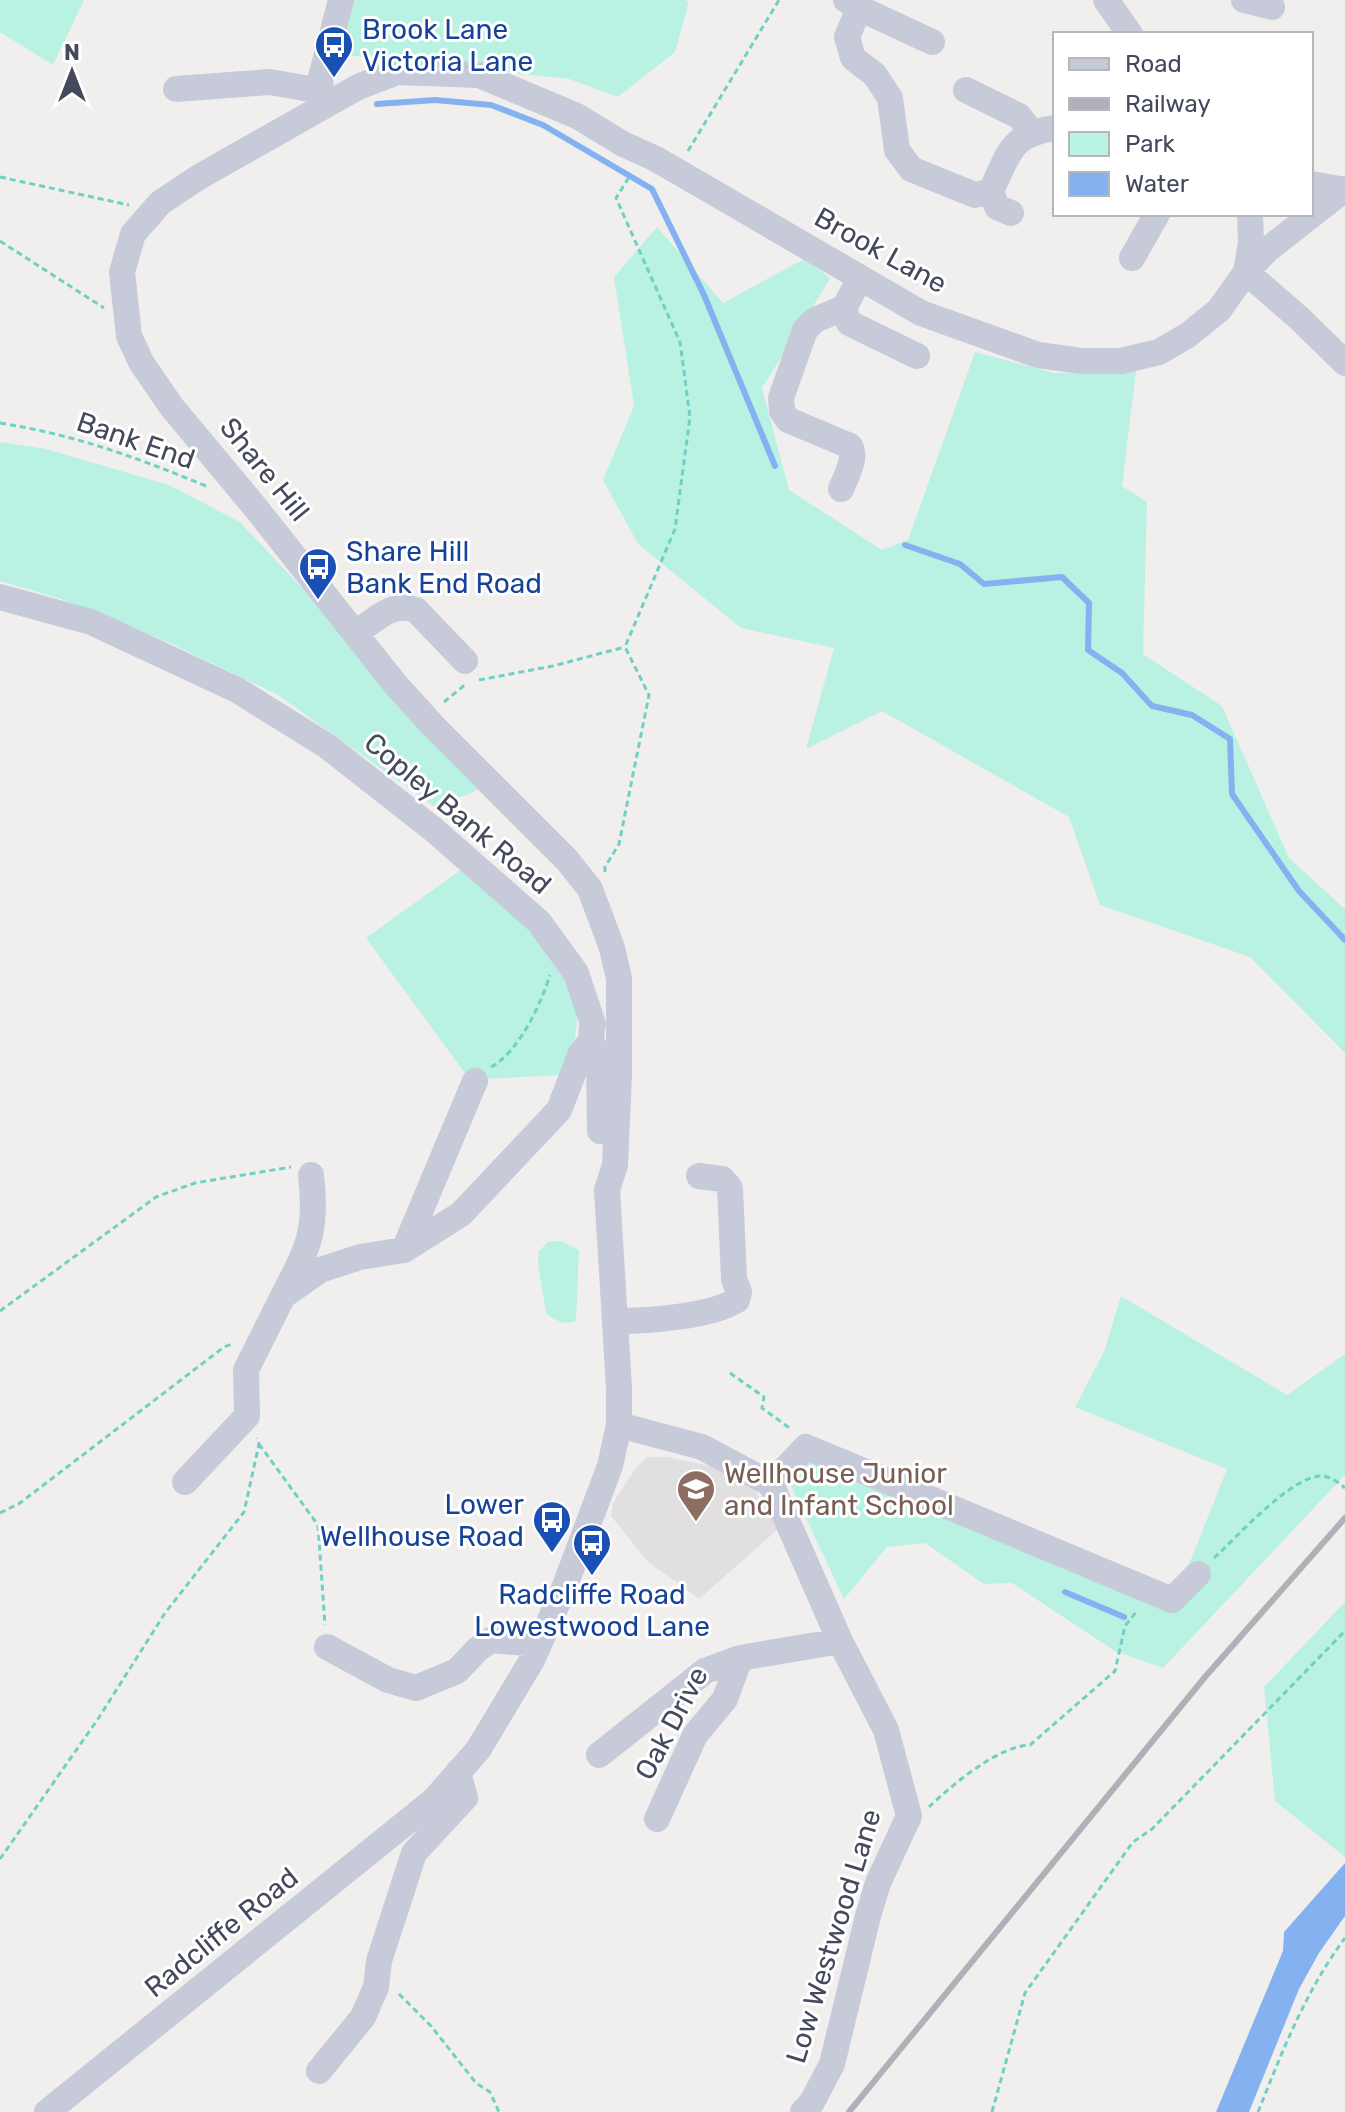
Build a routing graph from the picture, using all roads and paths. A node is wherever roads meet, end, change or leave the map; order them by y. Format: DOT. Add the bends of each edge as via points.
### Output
graph roads {
  1 [pos="341,0"];
  2 [pos="779,0"];
  3 [pos="1106,0"];
  4 [pos="1244,0"];
  5 [pos="853,4"];
  6 [pos="1272,7"];
  7 [pos="1129,32"];
  8 [pos="932,42"];
  9 [pos="358,87"];
  10 [pos="176,89"];
  11 [pos="966,90"];
  12 [pos="322,100"];
  13 [pos="1043,130"];
  14 [pos="638,163"];
  15 [pos="677,170"];
  16 [pos="0,177"];
  17 [pos="1313,184"];
  18 [pos="1345,189"];
  19 [pos="991,191"];
  20 [pos="153,210"];
  21 [pos="1011,213"];
  22 [pos="1313,214"];
  23 [pos="1156,216"];
  24 [pos="1250,216"];
  25 [pos="1310,216"];
  26 [pos="0,241"];
  27 [pos="1132,258"];
  28 [pos="1246,272"];
  29 [pos="860,278"];
  30 [pos="844,308"];
  31 [pos="105,309"];
  32 [pos="917,356"];
  33 [pos="1345,363"];
  34 [pos="0,423"];
  35 [pos="206,486"];
  36 [pos="841,489"];
  37 [pos="0,597"];
  38 [pos="356,633"];
  39 [pos="625,647"];
  40 [pos="465,661"];
  41 [pos="425,717"];
  42 [pos="604,880"];
  43 [pos="600,921"];
  44 [pos="563,952"];
  45 [pos="592,1033"];
  46 [pos="475,1081"];
  47 [pos="311,1175"];
  48 [pos="699,1176"];
  49 [pos="607,1190"];
  50 [pos="404,1250"];
  51 [pos="283,1296"];
  52 [pos="0,1311"];
  53 [pos="615,1321"];
  54 [pos="263,1334"];
  55 [pos="730,1373"];
  56 [pos="247,1416"];
  57 [pos="619,1425"];
  58 [pos="259,1444"];
  59 [pos="806,1447"];
  60 [pos="185,1482"];
  61 [pos="771,1484"];
  62 [pos="1345,1488"];
  63 [pos="0,1513"];
  64 [pos="1198,1574"];
  65 [pos="1155,1595"];
  66 [pos="1345,1631"];
  67 [pos="840,1641"];
  68 [pos="539,1644"];
  69 [pos="327,1647"];
  70 [pos="740,1658"];
  71 [pos="599,1755"];
  72 [pos="458,1772"];
  73 [pos="930,1806"];
  74 [pos="657,1819"];
  75 [pos="0,1859"];
  76 [pos="1345,1938"];
  77 [pos="401,1997"];
  78 [pos="319,2071"];
  79 [pos="47,2112"];
  80 [pos="499,2112"];
  81 [pos="803,2112"];
  82 [pos="992,2112"];
  83 [pos="1258,2112"];
  1 -- 12 [label="street" via="320,81"];
  2 -- 15 [label="path"];
  3 -- 7 [label="street"];
  4 -- 6 [label="street"];
  5 -- 8 [label="street"];
  5 -- 19 [label="street" via="847,37 853,58 875,75 890,98 897,150 911,169 975,195"];
  9 -- 12 [label="street, Share Hill"];
  9 -- 15 [label="street, Brook Lane" via="397,72 479,75 577,116"];
  10 -- 12 [label="street" via="270,82"];
  11 -- 13 [label="street"];
  12 -- 20 [label="street, Share Hill"];
  13 -- 19 [label="street" via="1015,142"];
  14 -- 39 [label="path" via="616,198 680,342 690,417 675,529"];
  15 -- 29 [label="street, Brook Lane"];
  16 -- 20 [label="path"];
  17 -- 18 [label="street"];
  18 -- 22 [label="street, Brook Lane"];
  19 -- 21 [label="street" via="997,207"];
  20 -- 38 [label="street, Share Hill" via="133,234 122,272 129,336 141,362"];
  23 -- 27 [label="street"];
  24 -- 28 [label="street"];
  25 -- 28 [label="street, Brook Lane"];
  26 -- 31 [label="path"];
  28 -- 29 [label="street, Brook Lane" via="1219,310 1188,335 1159,352 1121,361 1038,355 921,313"];
  28 -- 33 [label="street"];
  29 -- 30 [label="street"];
  30 -- 32 [label="street" via="849,323"];
  30 -- 36 [label="street" via="805,330 781,398 788,420 854,452"];
  34 -- 35 [label="path, Bank End" via="122,451"];
  37 -- 44 [label="street, Copley Bank Road" via="91,622 237,690 327,746 524,906"];
  38 -- 40 [label="street" via="393,608 410,608"];
  38 -- 41 [label="street, Share Hill"];
  39 -- 41 [label="path" via="481,681 473,678"];
  39 -- 42 [label="path" via="649,695 619,844 605,867"];
  41 -- 43 [label="street, Share Hill" via="567,860 590,889"];
  43 -- 45 [label="street, Copley Bank Road" via="602,1005"];
  43 -- 49 [label="street" via="619,978 615,1165"];
  44 -- 45 [label="street, Copley Bank Road" via="576,973"];
  44 -- 46 [label="path" via="554,959 542,999 504,1061 478,1074"];
  45 -- 49 [label="street, Copley Bank Road" via="599,1057"];
  45 -- 50 [label="street" via="559,1110 461,1214"];
  46 -- 50 [label="street"];
  47 -- 51 [label="street" via="312,1226 305,1255"];
  47 -- 52 [label="path" via="309,1167 282,1167 195,1183 156,1197"];
  48 -- 53 [label="street" via="722,1179 730,1188 737,1300 667,1318"];
  49 -- 53 [label="street"];
  50 -- 51 [label="street" via="320,1270"];
  51 -- 54 [label="street"];
  53 -- 57 [label="street"];
  54 -- 56 [label="street" via="246,1370"];
  54 -- 63 [label="path" via="224,1347"];
  55 -- 59 [label="path" via="764,1397 762,1408 808,1440"];
  56 -- 58 [label="path"];
  56 -- 60 [label="street"];
  57 -- 61 [label="street" via="702,1447"];
  57 -- 68 [label="street" via="610,1466"];
  58 -- 69 [label="path" via="318,1525"];
  58 -- 75 [label="path" via="244,1512 165,1613"];
  59 -- 61 [label="street"];
  59 -- 65 [label="street"];
  61 -- 67 [label="street, Low Westwood Lane"];
  62 -- 64 [label="path" via="1322,1476 1292,1486"];
  64 -- 65 [label="street" via="1172,1600"];
  65 -- 73 [label="path" via="1125,1626 1115,1671 1030,1745 1015,1746 945,1790"];
  66 -- 82 [label="path" via="1152,1829 1133,1842 1025,1993"];
  67 -- 70 [label="street, Oak Drive"];
  67 -- 81 [label="street, Low Westwood Lane" via="886,1730 909,1816 875,1894 832,2064"];
  68 -- 69 [label="street" via="491,1640 457,1671 416,1688 388,1680"];
  68 -- 72 [label="street" via="478,1750"];
  70 -- 71 [label="street, Oak Drive" via="705,1671"];
  70 -- 74 [label="street, Oak Drive" via="725,1699 695,1735"];
  72 -- 78 [label="street" via="465,1798 414,1853 363,2017"];
  72 -- 79 [label="street, Radcliffe Road" via="434,1800"];
  76 -- 83 [label="path" via="1323,1968"];
  77 -- 80 [label="path" via="476,2083 490,2092"];
}
